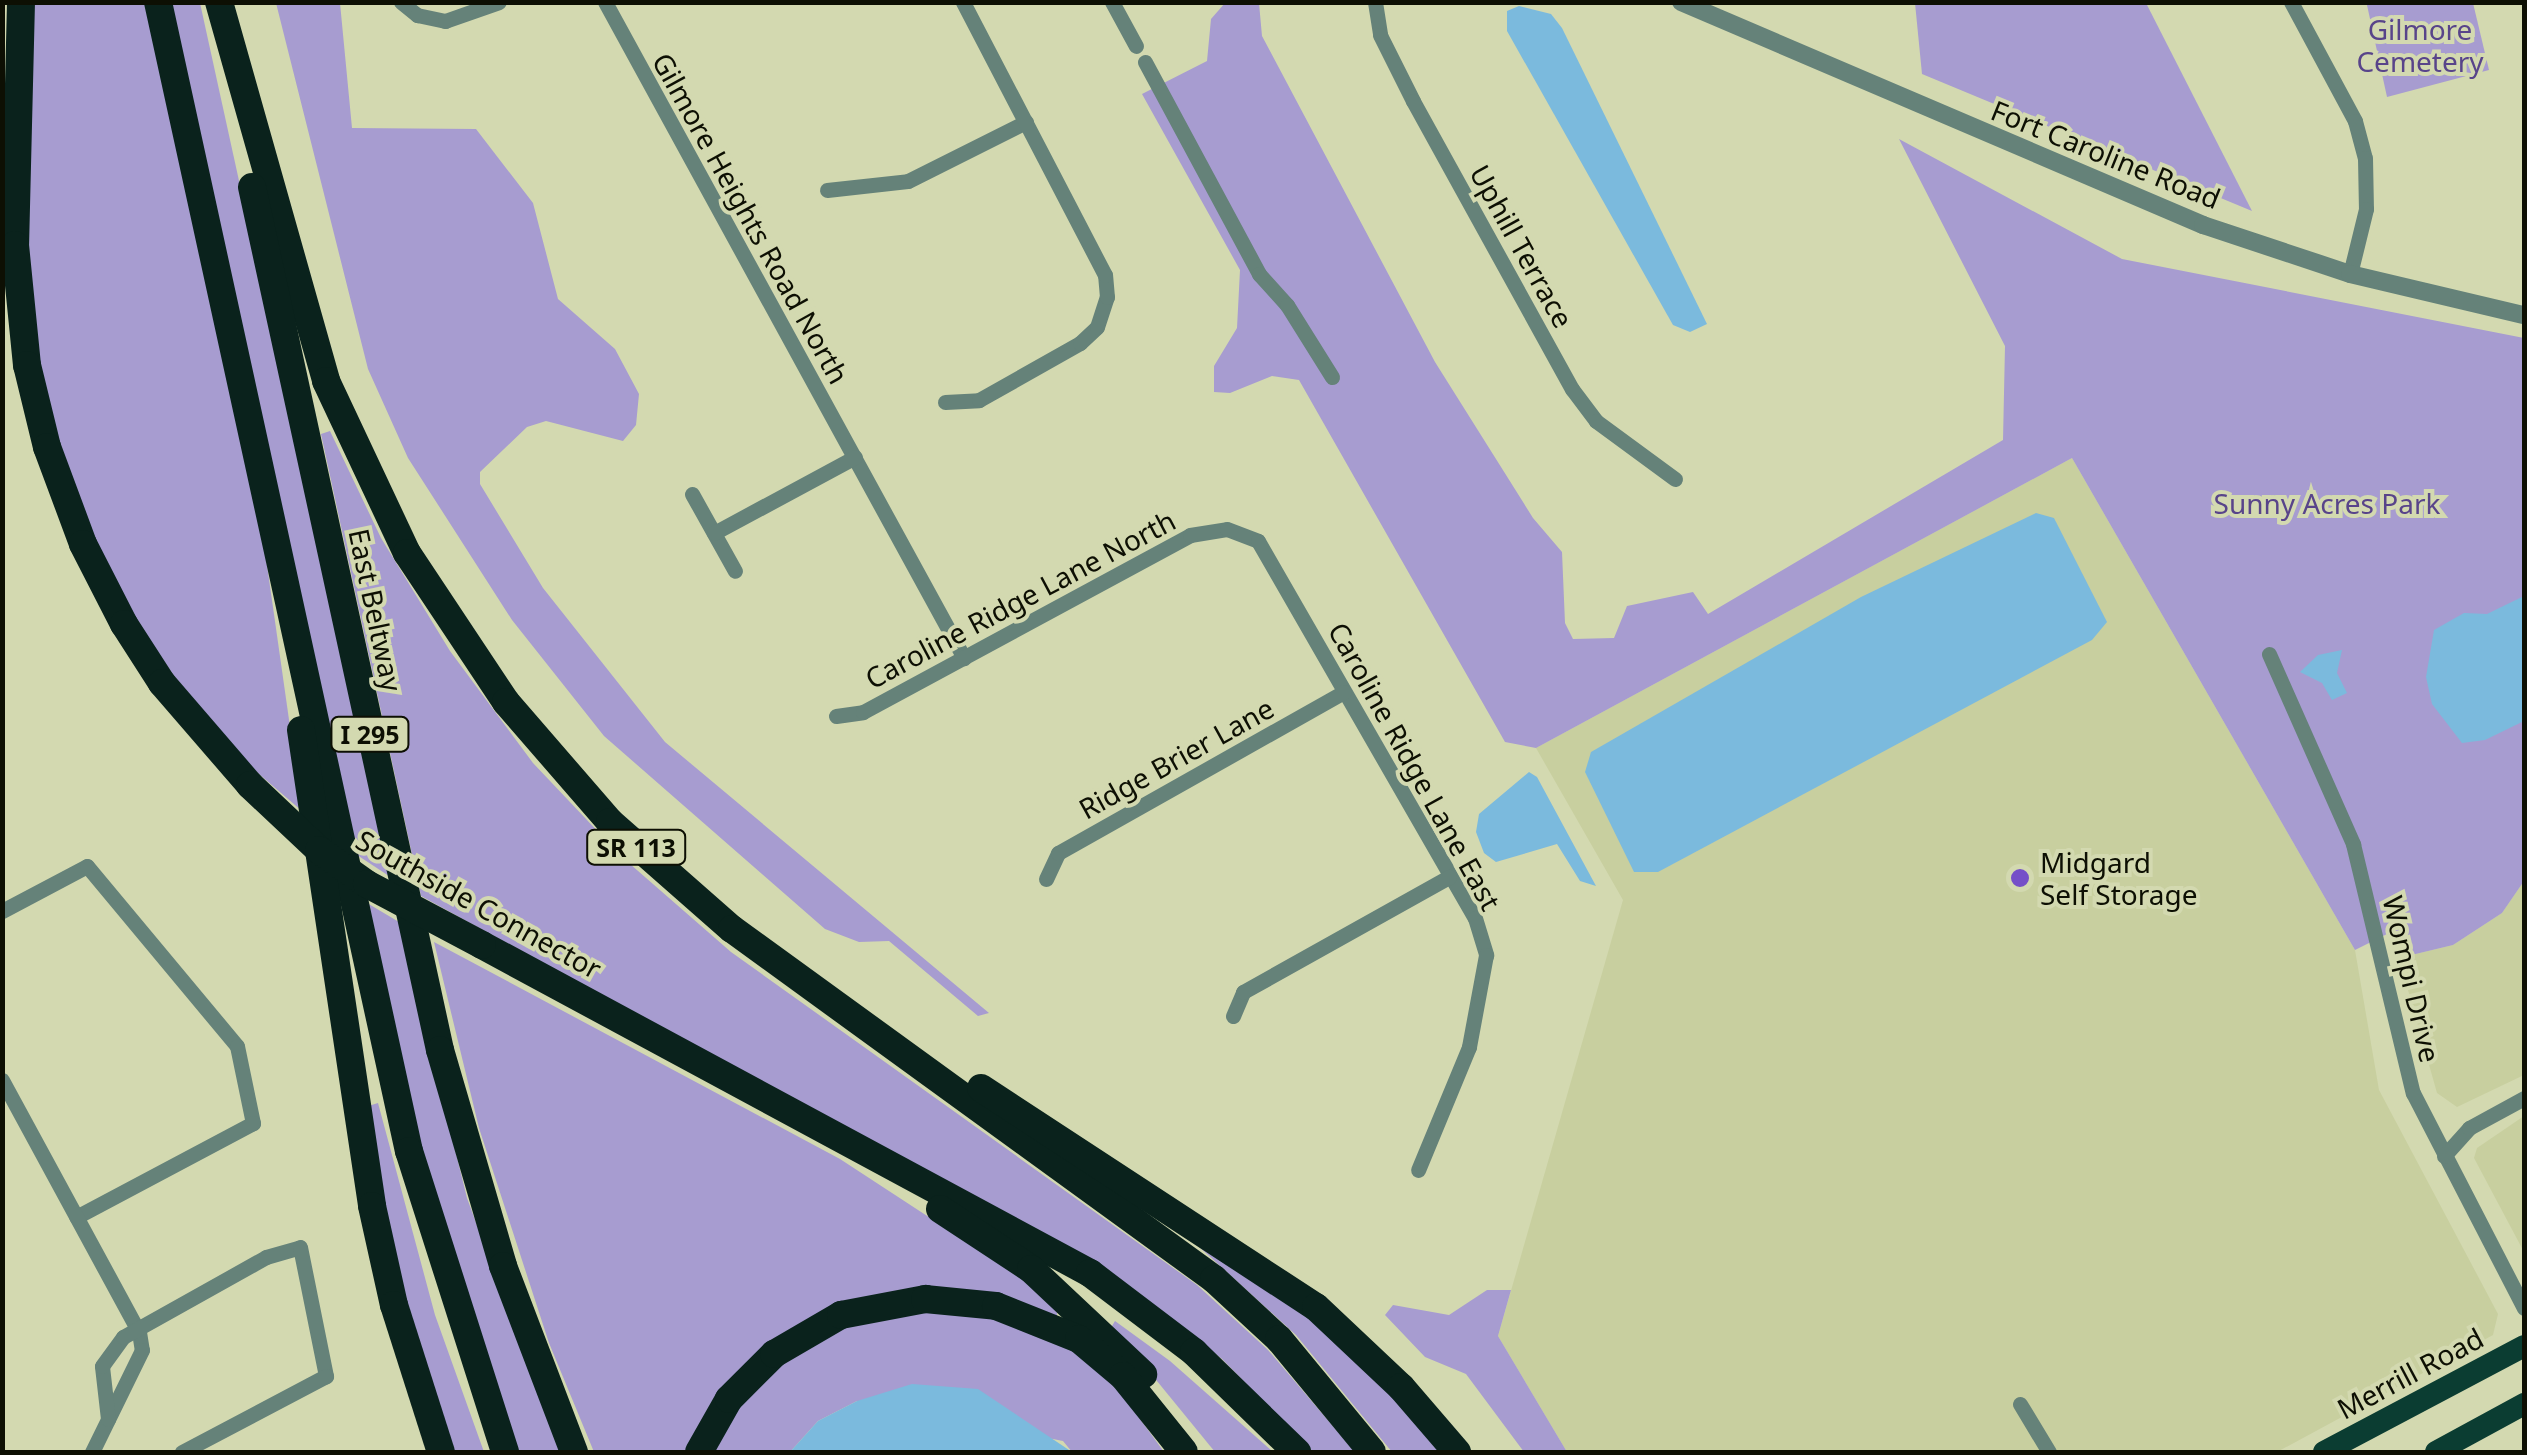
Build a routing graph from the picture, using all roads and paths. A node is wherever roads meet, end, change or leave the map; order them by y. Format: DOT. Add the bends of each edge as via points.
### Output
graph roads {
  1 [pos="21,2"];
  2 [pos="158,2"];
  3 [pos="217,2"];
  4 [pos="400,2"];
  5 [pos="499,2"];
  6 [pos="605,2"];
  7 [pos="963,2"];
  8 [pos="1112,2"];
  9 [pos="1374,2"];
  10 [pos="1681,2"];
  11 [pos="2291,2"];
  12 [pos="1136,46"];
  13 [pos="1145,62"];
  14 [pos="1026,122"];
  15 [pos="827,190"];
  16 [pos="2350,274"];
  17 [pos="2524,315"];
  18 [pos="1332,377"];
  19 [pos="945,402"];
  20 [pos="854,458"];
  21 [pos="1674,480"];
  22 [pos="692,494"];
  23 [pos="1227,529"];
  24 [pos="714,533"];
  25 [pos="735,570"];
  26 [pos="290,609"];
  27 [pos="2269,654"];
  28 [pos="964,658"];
  29 [pos="1344,692"];
  30 [pos="836,716"];
  31 [pos="1448,878"];
  32 [pos="1046,879"];
  33 [pos="2,912"];
  34 [pos="799,978"];
  35 [pos="1233,1016"];
  36 [pos="2,1080"];
  37 [pos="2524,1098"];
  38 [pos="2444,1156"];
  39 [pos="891,1165"];
  40 [pos="1418,1170"];
  41 [pos="76,1216"];
  42 [pos="2524,1308"];
  43 [pos="137,1328"];
  44 [pos="2524,1346"];
  45 [pos="2020,1404"];
  46 [pos="2524,1404"];
  47 [pos="108,1419"];
  48 [pos="1158,1419"];
  49 [pos="92,1452"];
  50 [pos="182,1452"];
  51 [pos="440,1452"];
  52 [pos="505,1452"];
  53 [pos="574,1452"];
  54 [pos="698,1452"];
  55 [pos="1176,1452"];
  56 [pos="1184,1452"];
  57 [pos="1205,1452"];
  58 [pos="1296,1452"];
  59 [pos="1372,1452"];
  60 [pos="1457,1452"];
  61 [pos="2049,1452"];
  62 [pos="2324,1452"];
  63 [pos="2436,1452"];
  1 -- 39 [label="highway, Southside Connector, bridge" via="16,264 27,364 47,447 76,528 124,624 209,744 306,840 367,884"];
  2 -- 26 [label="highway, I 295"];
  3 -- 34 [label="highway, SR 113" via="321,364 415,567 506,702 610,822"];
  3 -- 53 [label="highway, East Beltway / I 295" via="440,1050 503,1266"];
  4 -- 5 [label="street" via="417,16 445,21"];
  6 -- 20 [label="street, Gilmore Heights Road North"];
  7 -- 14 [label="street"];
  8 -- 12 [label="street"];
  9 -- 21 [label="street, Uphill Terrace" via="1380,35 1413,101 1572,389 1596,421"];
  10 -- 16 [label="street, Fort Caroline Road" via="2126,196"];
  11 -- 16 [label="street" via="2355,121 2365,158 2366,209"];
  13 -- 18 [label="street" via="1259,274 1288,305"];
  14 -- 15 [label="street" via="908,181"];
  14 -- 19 [label="street" via="1105,275 1107,298 1097,327 1080,343 979,400"];
  16 -- 17 [label="street, Fort Caroline Road"];
  20 -- 24 [label="street"];
  20 -- 28 [label="street, Gilmore Heights Road North"];
  22 -- 24 [label="street"];
  23 -- 28 [label="street, Caroline Ridge Lane North" via="1190,535"];
  23 -- 29 [label="street, Caroline Ridge Lane East" via="1258,542 1271,557"];
  24 -- 25 [label="street"];
  26 -- 51 [label="highway" via="306,785 372,1206 394,1305"];
  26 -- 52 [label="highway, I 295" via="409,1151"];
  27 -- 38 [label="street, Wompi Drive" via="2352,844 2414,1093"];
  28 -- 30 [label="street, Caroline Ridge Lane North" via="863,712"];
  29 -- 31 [label="street, Caroline Ridge Lane East"];
  29 -- 32 [label="street, Ridge Brier Lane" via="1058,853"];
  31 -- 35 [label="street" via="1243,992"];
  31 -- 40 [label="street, Caroline Ridge Lane East" via="1474,918 1486,955 1468,1047"];
  33 -- 41 [label="street" via="87,866 236,1046 253,1123"];
  34 -- 59 [label="highway, SR 113" via="1214,1279 1278,1340"];
  34 -- 60 [label="highway" via="1272,1273 1361,1346"];
  36 -- 41 [label="street"];
  37 -- 38 [label="street" via="2469,1128"];
  38 -- 42 [label="street, Wompi Drive"];
  39 -- 57 [label="highway" via="934,1205 1080,1310"];
  39 -- 58 [label="highway, Southside Connector" via="1090,1273 1146,1312"];
  41 -- 43 [label="street"];
  43 -- 47 [label="street" via="142,1350"];
  43 -- 47 [label="street" via="102,1366"];
  43 -- 50 [label="street" via="266,1257 300,1247 326,1376"];
  44 -- 62 [label="main road, Merrill Road"];
  45 -- 61 [label="street"];
  46 -- 63 [label="main road"];
  47 -- 49 [label="street"];
  48 -- 54 [label="highway" via="1123,1376 1066,1333 996,1306 925,1298 841,1315 774,1354 729,1399"];
  48 -- 55 [label="highway"];
  48 -- 56 [label="highway"];
}
